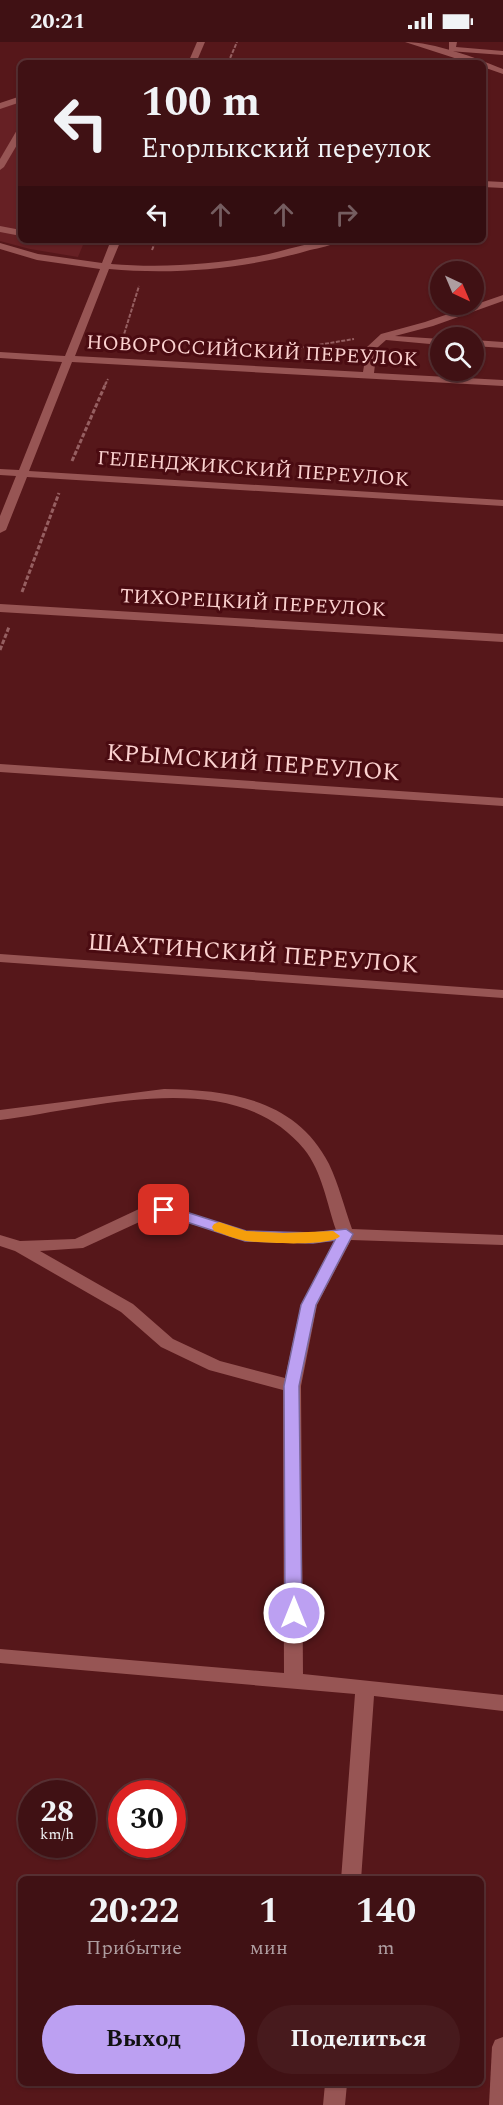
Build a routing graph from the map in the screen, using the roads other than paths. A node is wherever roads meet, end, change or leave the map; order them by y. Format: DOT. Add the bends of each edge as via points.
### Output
graph roads {
  1 [pos="201,42"];
  2 [pos="409,42"];
  3 [pos="453,42"];
  4 [pos="503,52"];
  5 [pos="193,60"];
  6 [pos="468,60"];
  7 [pos="486,66"];
  8 [pos="503,72"];
  9 [pos="18,100"];
  10 [pos="0,106"];
  11 [pos="18,135"];
  12 [pos="0,167"];
  13 [pos="486,184"];
  14 [pos="503,185"];
  15 [pos="0,229"];
  16 [pos="18,232"];
  17 [pos="115,243"];
  18 [pos="324,243"];
  19 [pos="0,246"];
  20 [pos="105,266"];
  21 [pos="503,298"];
  22 [pos="382,338"];
  23 [pos="430,341"];
  24 [pos="484,344"];
  25 [pos="503,345"];
  26 [pos="0,355"];
  27 [pos="69,359"];
  28 [pos="368,375"];
  29 [pos="503,383"];
  30 [pos="0,472"];
  31 [pos="23,473"];
  32 [pos="503,503"];
  33 [pos="0,530"];
  34 [pos="0,608"];
  35 [pos="503,638"];
  36 [pos="0,768"];
  37 [pos="503,802"];
  38 [pos="0,958"];
  39 [pos="503,994"];
  40 [pos="0,1115"];
  41 [pos="346,1234"];
  42 [pos="0,1240"];
  43 [pos="503,1240"];
  44 [pos="18,1247"];
  45 [pos="292,1386"];
  46 [pos="0,1656"];
  47 [pos="294,1681"];
  48 [pos="365,1687"];
  49 [pos="503,1703"];
  50 [pos="351,1876"];
  51 [pos="503,2047"];
  52 [pos="336,2086"];
  53 [pos="334,2105"];
  54 [pos="500,2105"];
  1 -- 5 [label="street"];
  2 -- 6 [label="street"];
  3 -- 4 [label="street" via="452,49"];
  7 -- 8 [label="street"];
  9 -- 10 [label="street"];
  11 -- 12 [label="street"];
  13 -- 14 [label="street"];
  15 -- 16 [label="street"];
  17 -- 20 [label="street"];
  18 -- 20 [label="street" via="266,259 208,266"];
  19 -- 20 [label="street" via="60,261"];
  20 -- 27 [label="street"];
  21 -- 22 [label="street"];
  22 -- 23 [label="street"];
  22 -- 28 [label="street" via="372,347"];
  24 -- 25 [label="street"];
  26 -- 27 [label="street, НОВОРОССИЙСКИЙ ПЕРЕУЛОК"];
  27 -- 28 [label="street, НОВОРОССИЙСКИЙ ПЕРЕУЛОК"];
  27 -- 31 [label="street"];
  28 -- 29 [label="street, НОВОРОССИЙСКИЙ ПЕРЕУЛОК"];
  30 -- 31 [label="street, ГЕЛЕНДЖИКСКИЙ ПЕРЕУЛОК"];
  31 -- 32 [label="street, ГЕЛЕНДЖИКСКИЙ ПЕРЕУЛОК"];
  31 -- 33 [label="street"];
  34 -- 35 [label="street, ТИХОРЕЦКИЙ ПЕРЕУЛОК"];
  36 -- 37 [label="street, КРЫМСКИЙ ПЕРЕУЛОК"];
  38 -- 39 [label="street, ШАХТИНСКИЙ ПЕРЕУЛОК"];
  40 -- 41 [label="street" via="150,1094 237,1099 266,1108 291,1125 311,1147"];
  41 -- 43 [label="street"];
  41 -- 44 [label="street" via="313,1238 245,1236 164,1210 145,1213 77,1244"];
  41 -- 45 [label="street" via="309,1305"];
  42 -- 44 [label="street"];
  44 -- 45 [label="street" via="127,1308 167,1343 215,1366"];
  45 -- 47 [label="street"];
  46 -- 47 [label="street"];
  47 -- 48 [label="street"];
  48 -- 49 [label="street"];
  48 -- 50 [label="street"];
  51 -- 54 [label="street"];
  52 -- 53 [label="street"];
}
